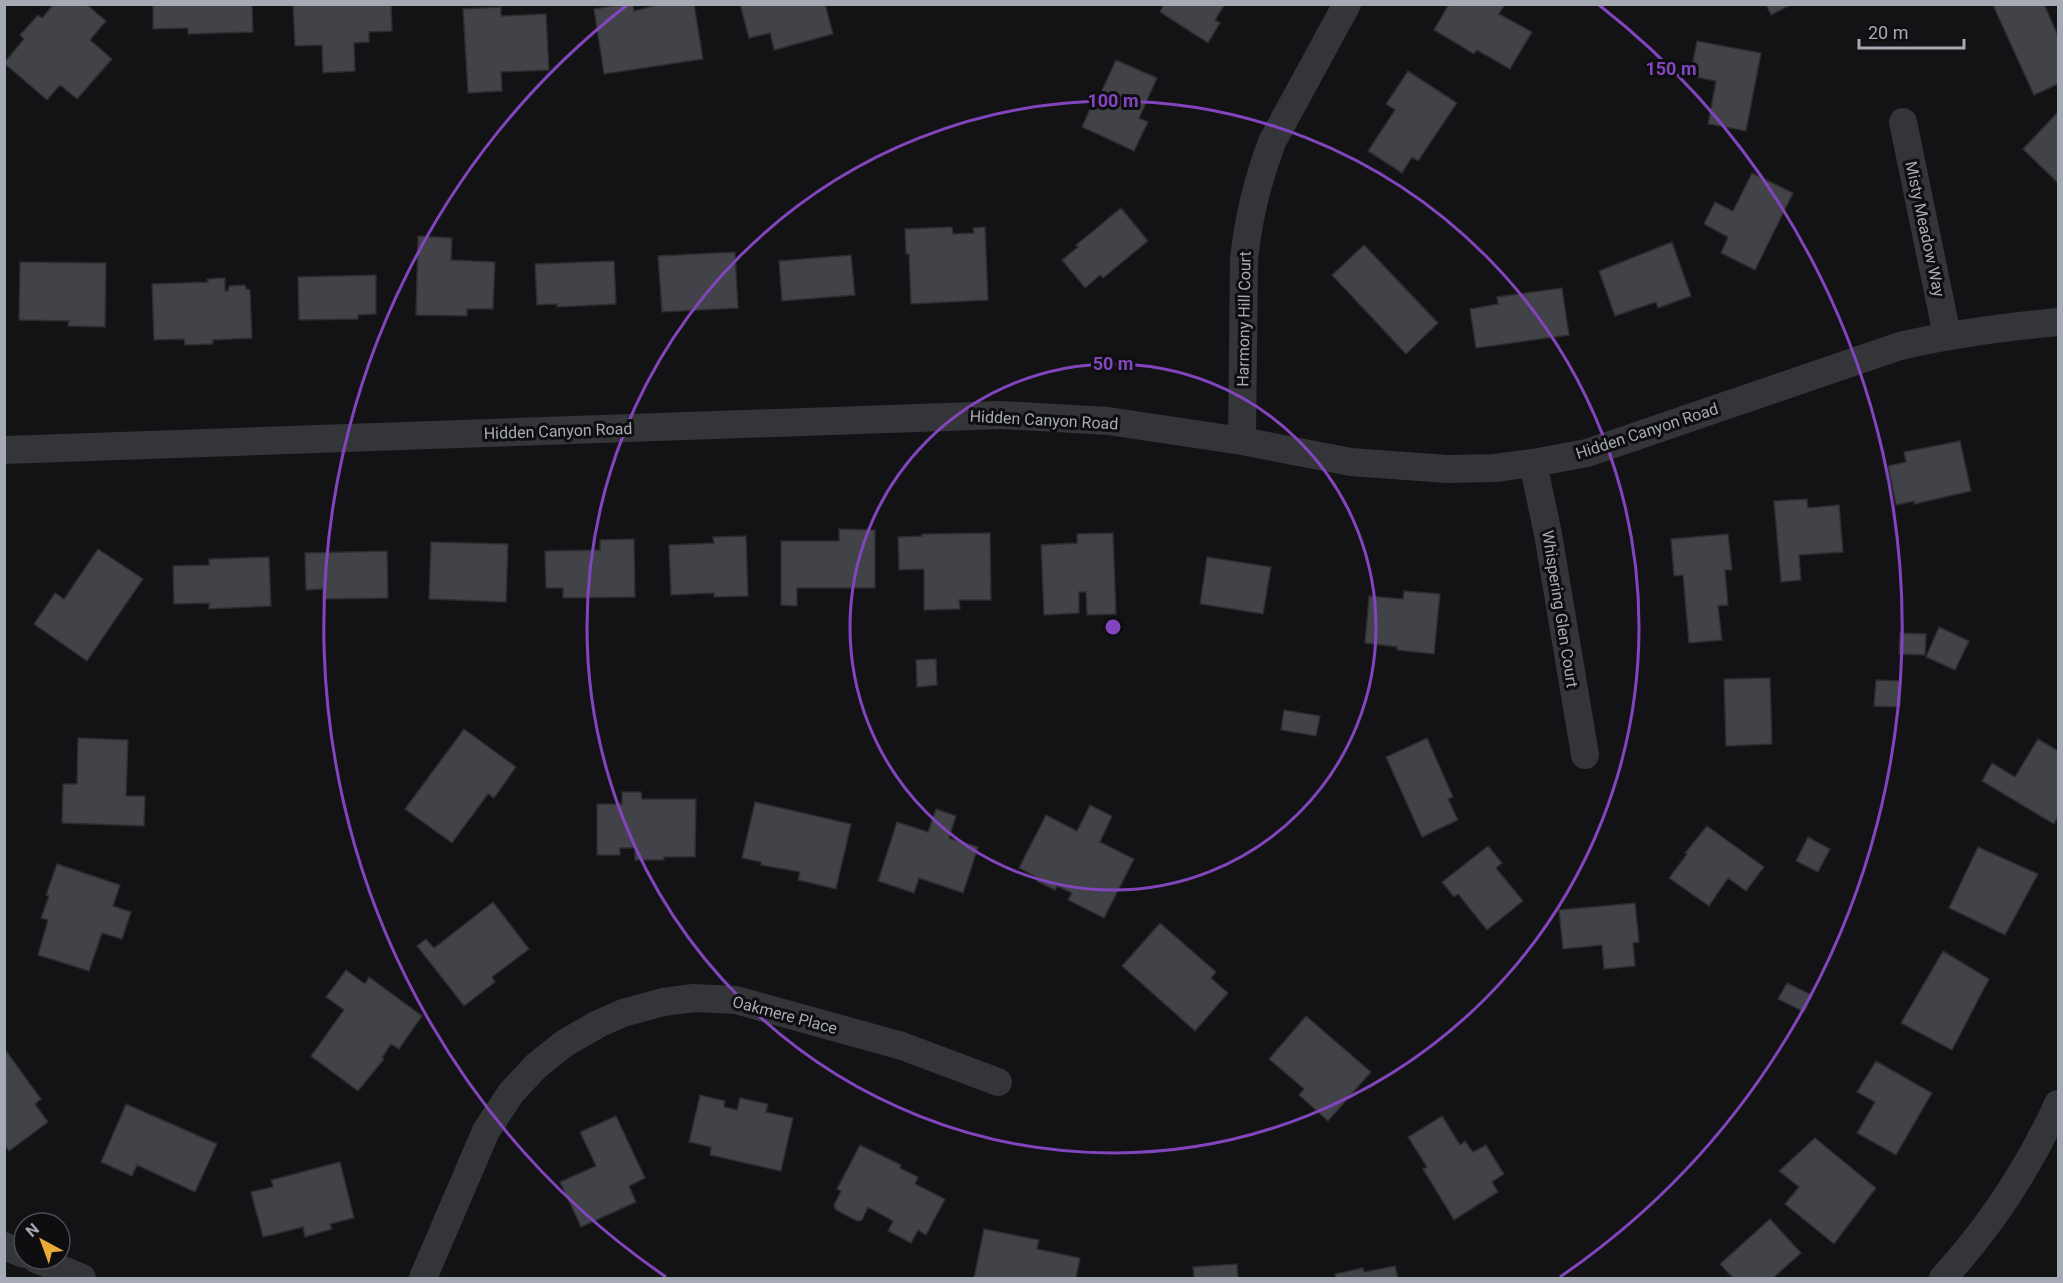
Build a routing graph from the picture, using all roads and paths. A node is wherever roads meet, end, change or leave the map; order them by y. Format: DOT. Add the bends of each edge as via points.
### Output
graph roads {
  1 [pos="1347,4"];
  2 [pos="1903,122"];
  3 [pos="2058,321"];
  4 [pos="1947,335"];
  5 [pos="1242,441"];
  6 [pos="4,450"];
  7 [pos="1533,463"];
  8 [pos="1585,755"];
  9 [pos="998,1082"];
  10 [pos="2058,1104"];
  11 [pos="65,1271"];
  12 [pos="82,1278"];
  13 [pos="423,1278"];
  14 [pos="1944,1278"];
  1 -- 5 [label="street, Harmony Hill Court" via="1272,142 1248,227 1244,260"];
  2 -- 4 [label="street, Misty Meadow Way"];
  3 -- 4 [label="street, Hidden Canyon Road"];
  4 -- 7 [label="street, Hidden Canyon Road" via="1900,346 1587,453"];
  5 -- 6 [label="street, Hidden Canyon Road" via="1108,421 1001,415"];
  5 -- 7 [label="street, Hidden Canyon Road" via="1351,462 1447,469"];
  7 -- 8 [label="street, Whispering Glen Court"];
  9 -- 13 [label="street, Oakmere Place" via="902,1046 736,1000 694,998 622,1013 565,1043 511,1093 486,1131"];
  10 -- 14 [label="street" via="2010,1191"];
  11 -- 12 [label="street"];
}
